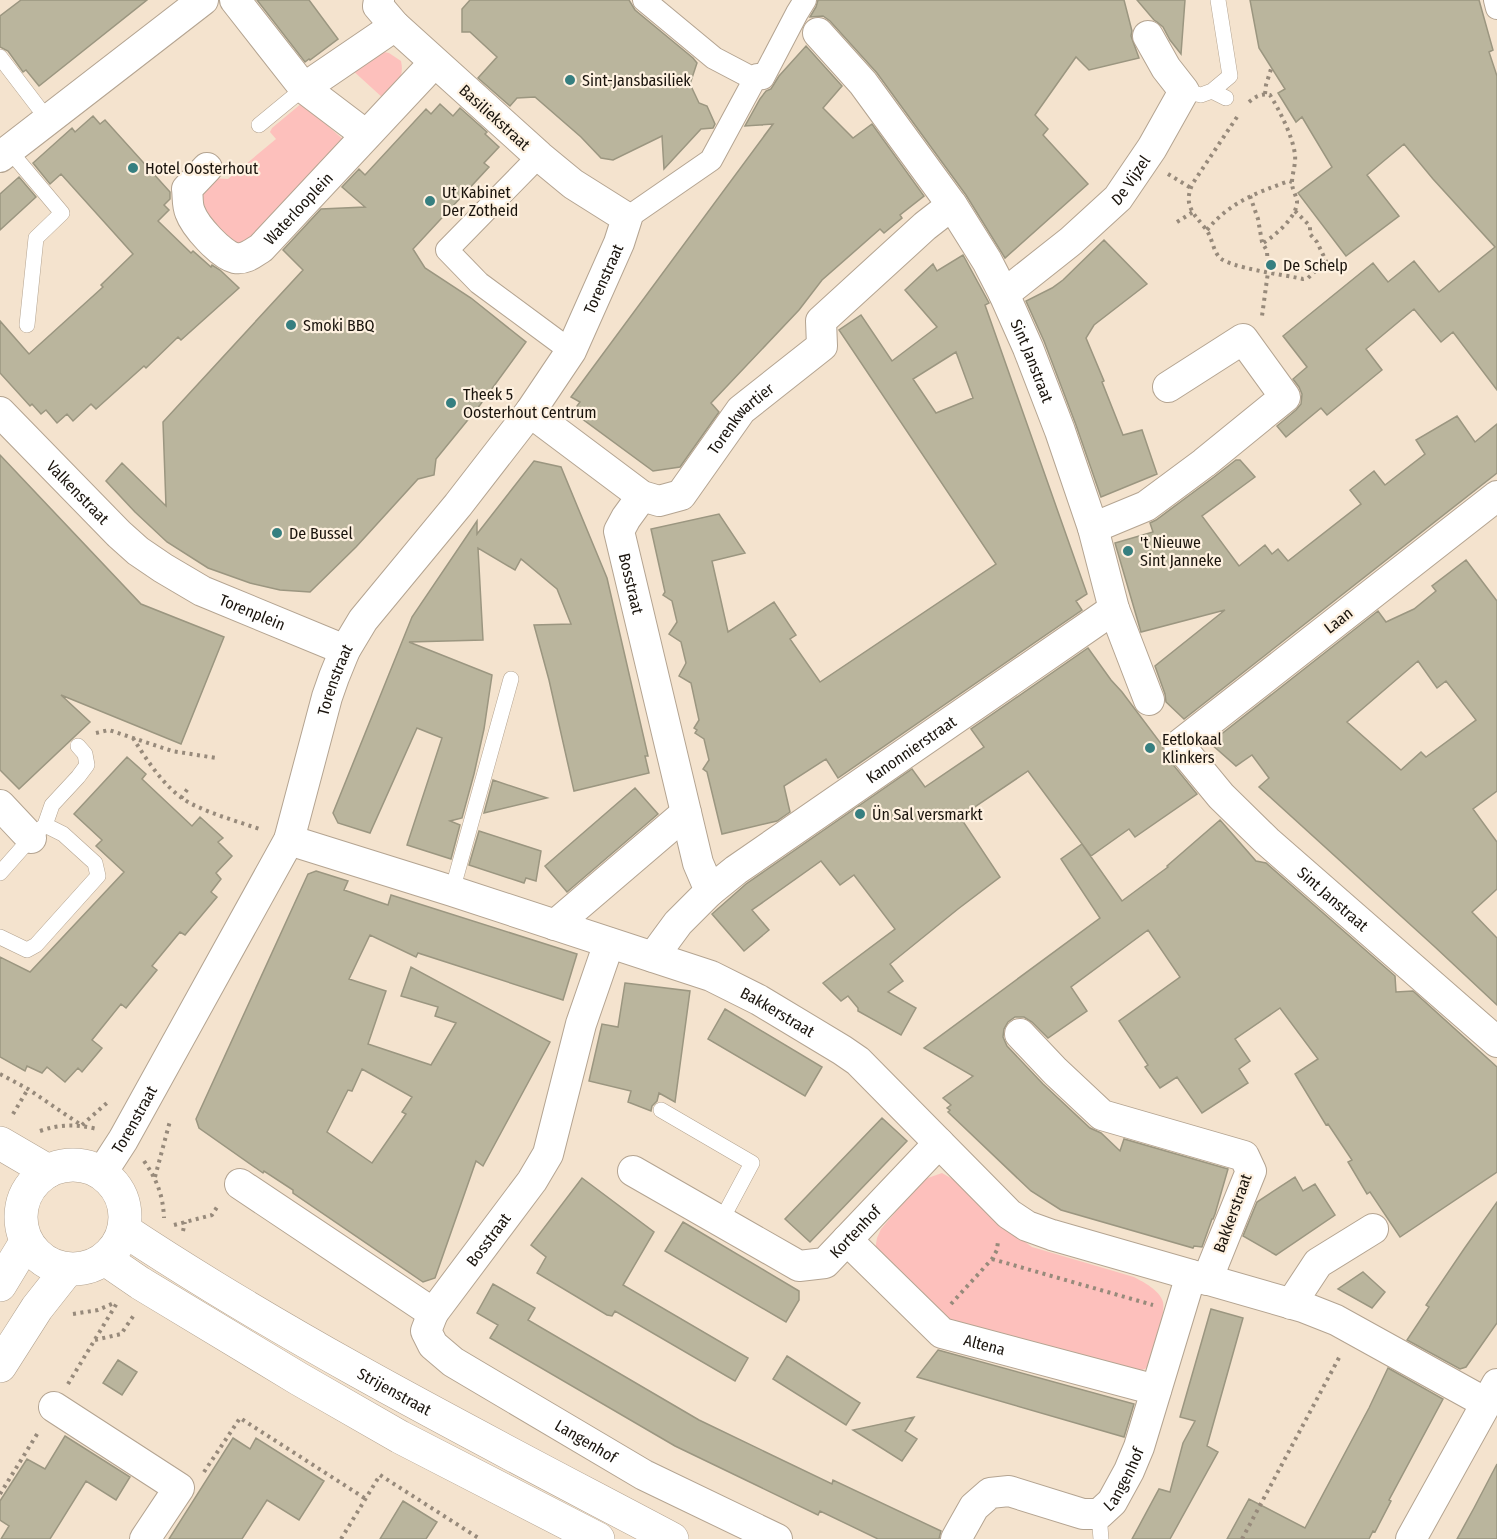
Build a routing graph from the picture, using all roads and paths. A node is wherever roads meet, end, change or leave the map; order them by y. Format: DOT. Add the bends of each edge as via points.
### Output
graph roads {
  1 [pos="203,0"];
  2 [pos="235,0"];
  3 [pos="379,0"];
  4 [pos="644,0"];
  5 [pos="1218,0"];
  6 [pos="1495,0"];
  7 [pos="798,7"];
  8 [pos="1497,8"];
  9 [pos="395,26"];
  10 [pos="818,33"];
  11 [pos="1148,36"];
  12 [pos="0,57"];
  13 [pos="434,63"];
  14 [pos="1271,69"];
  15 [pos="756,77"];
  16 [pos="304,88"];
  17 [pos="1207,93"];
  18 [pos="1265,94"];
  19 [pos="1248,102"];
  20 [pos="1242,110"];
  21 [pos="48,120"];
  22 [pos="259,125"];
  23 [pos="366,135"];
  24 [pos="4,153"];
  25 [pos="539,156"];
  26 [pos="207,168"];
  27 [pos="1292,182"];
  28 [pos="1250,196"];
  29 [pos="952,205"];
  30 [pos="1295,211"];
  31 [pos="1193,212"];
  32 [pos="627,218"];
  33 [pos="1177,222"];
  34 [pos="1207,230"];
  35 [pos="1263,243"];
  36 [pos="1268,272"];
  37 [pos="1004,294"];
  38 [pos="27,325"];
  39 [pos="1243,339"];
  40 [pos="571,351"];
  41 [pos="1168,387"];
  42 [pos="0,411"];
  43 [pos="530,412"];
  44 [pos="642,496"];
  45 [pos="1497,496"];
  46 [pos="1093,528"];
  47 [pos="163,568"];
  48 [pos="1114,609"];
  49 [pos="345,650"];
  50 [pos="511,680"];
  51 [pos="1149,700"];
  52 [pos="133,738"];
  53 [pos="1179,745"];
  54 [pos="78,746"];
  55 [pos="216,758"];
  56 [pos="189,787"];
  57 [pos="182,798"];
  58 [pos="0,805"];
  59 [pos="686,813"];
  60 [pos="38,832"];
  61 [pos="289,840"];
  62 [pos="0,873"];
  63 [pos="452,891"];
  64 [pos="710,891"];
  65 [pos="555,925"];
  66 [pos="0,937"];
  67 [pos="609,943"];
  68 [pos="653,957"];
  69 [pos="1020,1034"];
  70 [pos="1497,1042"];
  71 [pos="0,1074"];
  72 [pos="28,1089"];
  73 [pos="661,1110"];
  74 [pos="82,1125"];
  75 [pos="6,1130"];
  76 [pos="939,1143"];
  77 [pos="48,1171"];
  78 [pos="633,1171"];
  79 [pos="101,1174"];
  80 [pos="240,1184"];
  81 [pos="11,1196"];
  82 [pos="1009,1214"];
  83 [pos="721,1221"];
  84 [pos="165,1228"];
  85 [pos="1373,1229"];
  86 [pos="124,1230"];
  87 [pos="846,1240"];
  88 [pos="26,1242"];
  89 [pos="105,1259"];
  90 [pos="992,1259"];
  91 [pos="68,1270"];
  92 [pos="1199,1277"];
  93 [pos="0,1285"];
  94 [pos="118,1301"];
  95 [pos="1291,1304"];
  96 [pos="1179,1312"];
  97 [pos="433,1313"];
  98 [pos="77,1314"];
  99 [pos="933,1324"];
  100 [pos="1354,1330"];
  101 [pos="0,1366"];
  102 [pos="1156,1390"];
  103 [pos="1491,1394"];
  104 [pos="54,1407"];
  105 [pos="179,1488"];
  106 [pos="366,1498"];
  107 [pos="1100,1526"];
  108 [pos="145,1539"];
  109 [pos="342,1539"];
  110 [pos="480,1539"];
  111 [pos="598,1539"];
  112 [pos="672,1539"];
  113 [pos="777,1539"];
  114 [pos="956,1539"];
  115 [pos="1242,1539"];
  116 [pos="1412,1539"];
  1 -- 21 [label="street"];
  2 -- 16 [label="street"];
  3 -- 9 [label="street, Basiliekstraat" via="378,6"];
  4 -- 15 [label="street" via="714,58"];
  5 -- 17 [label="lane" via="1230,76"];
  6 -- 8 [label="street"];
  7 -- 10 [label="street, Sint Janstraat"];
  7 -- 15 [label="street" via="763,78"];
  9 -- 13 [label="street, Basiliekstraat"];
  9 -- 16 [label="street"];
  10 -- 29 [label="street, Sint Janstraat" via="863,83"];
  11 -- 17 [label="street" via="1166,68"];
  12 -- 21 [label="lane"];
  13 -- 23 [label="street, Waterlooplein"];
  13 -- 25 [label="street, Basiliekstraat"];
  14 -- 18 [label="path"];
  15 -- 32 [label="street" via="711,160"];
  16 -- 22 [label="lane"];
  16 -- 23 [label="street"];
  17 -- 37 [label="street, De Vijzel" via="1152,148 1118,198"];
  18 -- 19 [label="path"];
  18 -- 27 [label="path" via="1277,107 1293,144"];
  20 -- 31 [label="path" via="1193,183 1188,202"];
  21 -- 24 [label="street"];
  23 -- 26 [label="street, Waterlooplein" via="261,248 247,257 226,254 201,232 190,211 187,189"];
  24 -- 38 [label="lane" via="62,213 36,238"];
  25 -- 32 [label="street, Basiliekstraat" via="573,184"];
  25 -- 40 [label="street" via="447,250 479,283"];
  27 -- 28 [label="path"];
  27 -- 30 [label="path" via="1297,200"];
  28 -- 34 [label="path" via="1222,213"];
  28 -- 35 [label="path"];
  29 -- 37 [label="street, Sint Janstraat"];
  29 -- 44 [label="street, Torenkwartier" via="821,321 822,346 741,410 681,495 659,501"];
  30 -- 35 [label="path"];
  30 -- 36 [label="path" via="1311,226 1310,234 1326,261 1303,279"];
  31 -- 33 [label="path"];
  31 -- 34 [label="path"];
  32 -- 40 [label="street, Torenstraat"];
  34 -- 36 [label="path" via="1220,258"];
  35 -- 36 [label="path"];
  36 -- 39 [label="path" via="1261,322"];
  37 -- 46 [label="street, Sint Janstraat" via="1060,431"];
  39 -- 41 [label="street"];
  39 -- 46 [label="street" via="1285,397 1146,506"];
  40 -- 43 [label="street, Torenstraat"];
  42 -- 47 [label="street, Valkenstraat" via="119,534"];
  43 -- 44 [label="street"];
  43 -- 49 [label="street, Torenstraat" via="363,620"];
  44 -- 59 [label="street, Bosstraat" via="619,531"];
  45 -- 53 [label="street, Laan"];
  46 -- 48 [label="street, Sint Janstraat"];
  47 -- 49 [label="street, Torenplein" via="202,591"];
  48 -- 51 [label="street, Sint Janstraat"];
  48 -- 64 [label="street, Kanonnierstraat"];
  49 -- 61 [label="street, Torenstraat" via="327,697"];
  50 -- 63 [label="lane"];
  52 -- 54 [label="path" via="109,730 93,734"];
  52 -- 55 [label="path" via="172,751"];
  52 -- 57 [label="path" via="153,770"];
  53 -- 70 [label="street, Sint Janstraat" via="1221,796 1267,841"];
  54 -- 60 [label="lane" via="85,753 87,765 52,805"];
  56 -- 57 [label="path"];
  57 -- 61 [label="path"];
  58 -- 60 [label="street"];
  59 -- 64 [label="street, Bosstraat" via="698,863"];
  59 -- 65 [label="street"];
  60 -- 62 [label="lane"];
  60 -- 66 [label="lane" via="63,834 94,863 98,876 36,945 27,950"];
  61 -- 63 [label="street, Bakkerstraat"];
  61 -- 79 [label="street, Torenstraat"];
  63 -- 65 [label="street, Bakkerstraat"];
  64 -- 68 [label="street" via="678,923"];
  65 -- 67 [label="street, Bakkerstraat"];
  67 -- 68 [label="street, Bakkerstraat"];
  67 -- 97 [label="street, Bosstraat" via="581,1024 548,1154"];
  68 -- 76 [label="street, Bakkerstraat" via="711,976 842,1050 872,1074"];
  69 -- 92 [label="street, Bakkerstraat" via="1102,1115 1244,1156 1251,1171"];
  71 -- 72 [label="path"];
  72 -- 74 [label="path"];
  72 -- 75 [label="path"];
  73 -- 83 [label="lane" via="752,1163"];
  75 -- 77 [label="street"];
  76 -- 82 [label="street, Bakkerstraat"];
  76 -- 87 [label="street, Kortenhof"];
  77 -- 79 [label="street" via="75,1165"];
  77 -- 81 [label="street" via="29,1189"];
  78 -- 83 [label="street, Kortenhof"];
  79 -- 86 [label="street" via="114,1184 122,1198"];
  80 -- 84 [label="path" via="235,1180 212,1215"];
  80 -- 97 [label="street"];
  81 -- 88 [label="street"];
  82 -- 90 [label="path" via="999,1231"];
  82 -- 92 [label="street, Bakkerstraat" via="1052,1235"];
  83 -- 87 [label="street, Kortenhof" via="799,1266 825,1263"];
  85 -- 95 [label="street" via="1318,1263"];
  86 -- 89 [label="street"];
  86 -- 112 [label="street, Strijenstraat" via="312,1344"];
  87 -- 99 [label="street, Altena"];
  88 -- 91 [label="street" via="51,1265"];
  88 -- 93 [label="street"];
  89 -- 91 [label="street" via="94,1266"];
  89 -- 111 [label="street" via="400,1437"];
  90 -- 96 [label="path"];
  90 -- 99 [label="path"];
  91 -- 101 [label="street" via="37,1308"];
  92 -- 95 [label="street, Bakkerstraat"];
  92 -- 96 [label="street, Langenhof"];
  94 -- 98 [label="path"];
  95 -- 100 [label="street, Bakkerstraat"];
  96 -- 102 [label="street, Langenhof"];
  97 -- 113 [label="street, Langenhof" via="426,1331 433,1345 453,1362 644,1475"];
  99 -- 102 [label="street, Altena" via="942,1333"];
  100 -- 103 [label="street, Bakkerstraat"];
  100 -- 115 [label="path"];
  102 -- 107 [label="street, Langenhof" via="1139,1447"];
  103 -- 116 [label="street"];
  104 -- 105 [label="street"];
  105 -- 106 [label="path" via="196,1483 240,1418"];
  105 -- 108 [label="street"];
  106 -- 109 [label="path"];
  106 -- 110 [label="path" via="380,1475"];
  107 -- 114 [label="street, Langenhof" via="1083,1514 1009,1491 990,1493 975,1507"];
}
